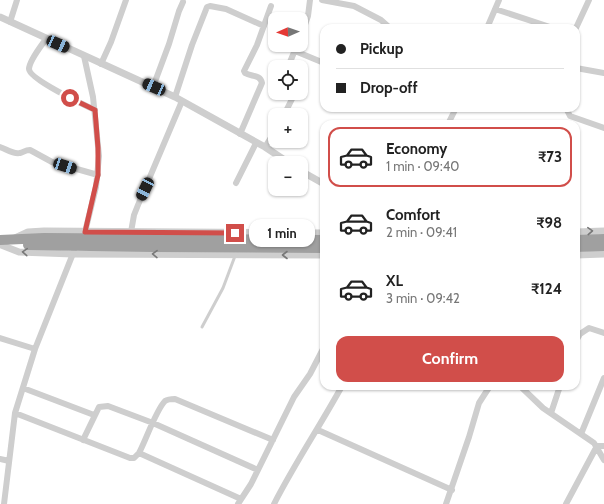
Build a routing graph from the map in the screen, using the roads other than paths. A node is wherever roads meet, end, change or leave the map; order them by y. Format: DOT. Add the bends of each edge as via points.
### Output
graph roads {
  1 [pos="17,0"];
  2 [pos="126,0"];
  3 [pos="310,0"];
  4 [pos="322,0"];
  5 [pos="499,0"];
  6 [pos="589,0"];
  7 [pos="183,2"];
  8 [pos="349,3"];
  9 [pos="271,6"];
  10 [pos="495,9"];
  11 [pos="308,16"];
  12 [pos="1,20"];
  13 [pos="10,22"];
  14 [pos="386,24"];
  15 [pos="489,24"];
  16 [pos="541,24"];
  17 [pos="578,24"];
  18 [pos="264,26"];
  19 [pos="46,39"];
  20 [pos="303,52"];
  21 [pos="84,56"];
  22 [pos="320,61"];
  23 [pos="101,64"];
  24 [pos="580,69"];
  25 [pos="604,72"];
  26 [pos="154,87"];
  27 [pos="175,97"];
  28 [pos="182,101"];
  29 [pos="95,110"];
  30 [pos="568,112"];
  31 [pos="604,128"];
  32 [pos="240,134"];
  33 [pos="268,142"];
  34 [pos="256,143"];
  35 [pos="0,147"];
  36 [pos="265,147"];
  37 [pos="278,156"];
  38 [pos="98,175"];
  39 [pos="308,175"];
  40 [pos="320,182"];
  41 [pos="236,183"];
  42 [pos="604,231"];
  43 [pos="85,232"];
  44 [pos="131,232"];
  45 [pos="580,232"];
  46 [pos="320,233"];
  47 [pos="13,239"];
  48 [pos="604,239"];
  49 [pos="320,240"];
  50 [pos="580,240"];
  51 [pos="0,243"];
  52 [pos="74,246"];
  53 [pos="604,246"];
  54 [pos="108,247"];
  55 [pos="580,247"];
  56 [pos="320,248"];
  57 [pos="604,254"];
  58 [pos="235,255"];
  59 [pos="320,255"];
  60 [pos="580,255"];
  61 [pos="202,327"];
  62 [pos="604,333"];
  63 [pos="580,334"];
  64 [pos="0,338"];
  65 [pos="35,349"];
  66 [pos="320,355"];
  67 [pos="604,378"];
  68 [pos="23,388"];
  69 [pos="340,390"];
  70 [pos="487,390"];
  71 [pos="524,390"];
  72 [pos="559,390"];
  73 [pos="15,413"];
  74 [pos="551,413"];
  75 [pos="94,415"];
  76 [pos="153,423"];
  77 [pos="318,430"];
  78 [pos="581,434"];
  79 [pos="83,440"];
  80 [pos="272,440"];
  81 [pos="597,446"];
  82 [pos="604,446"];
  83 [pos="139,453"];
  84 [pos="0,459"];
  85 [pos="604,460"];
  86 [pos="9,461"];
  87 [pos="258,470"];
  88 [pos="452,490"];
  89 [pos="240,502"];
  90 [pos="3,503"];
  91 [pos="274,504"];
  92 [pos="446,504"];
  93 [pos="566,504"];
  1 -- 13 [label="street"];
  2 -- 23 [label="street"];
  3 -- 11 [label="street"];
  4 -- 8 [label="street"];
  5 -- 10 [label="street"];
  6 -- 17 [label="street"];
  7 -- 26 [label="street"];
  8 -- 14 [label="street"];
  9 -- 18 [label="street"];
  10 -- 15 [label="street"];
  10 -- 16 [label="street"];
  12 -- 13 [label="street"];
  13 -- 19 [label="street"];
  18 -- 27 [label="street" via="226,9 207,7"];
  18 -- 32 [label="street" via="244,71 245,74 258,77 262,83"];
  19 -- 21 [label="street"];
  19 -- 29 [label="street" via="32,61 30,73 36,79"];
  20 -- 22 [label="street"];
  21 -- 23 [label="street"];
  21 -- 29 [label="street"];
  23 -- 26 [label="street"];
  24 -- 25 [label="street"];
  26 -- 27 [label="street"];
  27 -- 28 [label="street"];
  28 -- 32 [label="street"];
  28 -- 44 [label="street" via="134,215"];
  29 -- 38 [label="street"];
  30 -- 31 [label="street" via="570,116"];
  32 -- 34 [label="street"];
  33 -- 36 [label="street"];
  34 -- 36 [label="street"];
  34 -- 41 [label="street"];
  35 -- 38 [label="street" via="14,153 30,150 52,162"];
  36 -- 37 [label="street"];
  38 -- 43 [label="street"];
  39 -- 40 [label="street"];
  45 -- 42 [label="street, one-way"];
  43 -- 44 [label="street"];
  43 -- 47 [label="street" via="28,232"];
  44 -- 46 [label="street"];
  47 -- 51 [label="highway"];
  47 -- 52 [label="highway"];
  48 -- 50 [label="highway"];
  49 -- 54 [label="highway"];
  52 -- 51 [label="highway, one-way"];
  52 -- 54 [label="highway"];
  52 -- 54 [label="street"];
  52 -- 65 [label="street"];
  53 -- 55 [label="highway"];
  54 -- 56 [label="highway"];
  58 -- 54 [label="street, one-way"];
  57 -- 60 [label="street"];
  59 -- 58 [label="street, one-way"];
  58 -- 61 [label="lane" via="223,288"];
  62 -- 63 [label="street" via="589,328"];
  64 -- 65 [label="street"];
  65 -- 68 [label="street"];
  66 -- 80 [label="street" via="294,397"];
  67 -- 78 [label="street"];
  68 -- 73 [label="street"];
  68 -- 75 [label="street"];
  69 -- 77 [label="street"];
  70 -- 88 [label="street" via="479,403"];
  71 -- 74 [label="street"];
  72 -- 74 [label="street"];
  73 -- 79 [label="street"];
  73 -- 86 [label="street"];
  74 -- 78 [label="street"];
  75 -- 76 [label="street" via="99,406 108,406"];
  75 -- 79 [label="street"];
  76 -- 80 [label="street" via="165,401 175,399"];
  76 -- 83 [label="street"];
  76 -- 87 [label="street"];
  77 -- 88 [label="street"];
  77 -- 91 [label="street"];
  78 -- 81 [label="street"];
  79 -- 83 [label="street" via="130,458"];
  80 -- 87 [label="street"];
  81 -- 82 [label="street"];
  81 -- 85 [label="street"];
  81 -- 93 [label="street"];
  83 -- 89 [label="street"];
  84 -- 86 [label="street"];
  86 -- 90 [label="street"];
  87 -- 89 [label="street"];
  88 -- 92 [label="street"];
}
